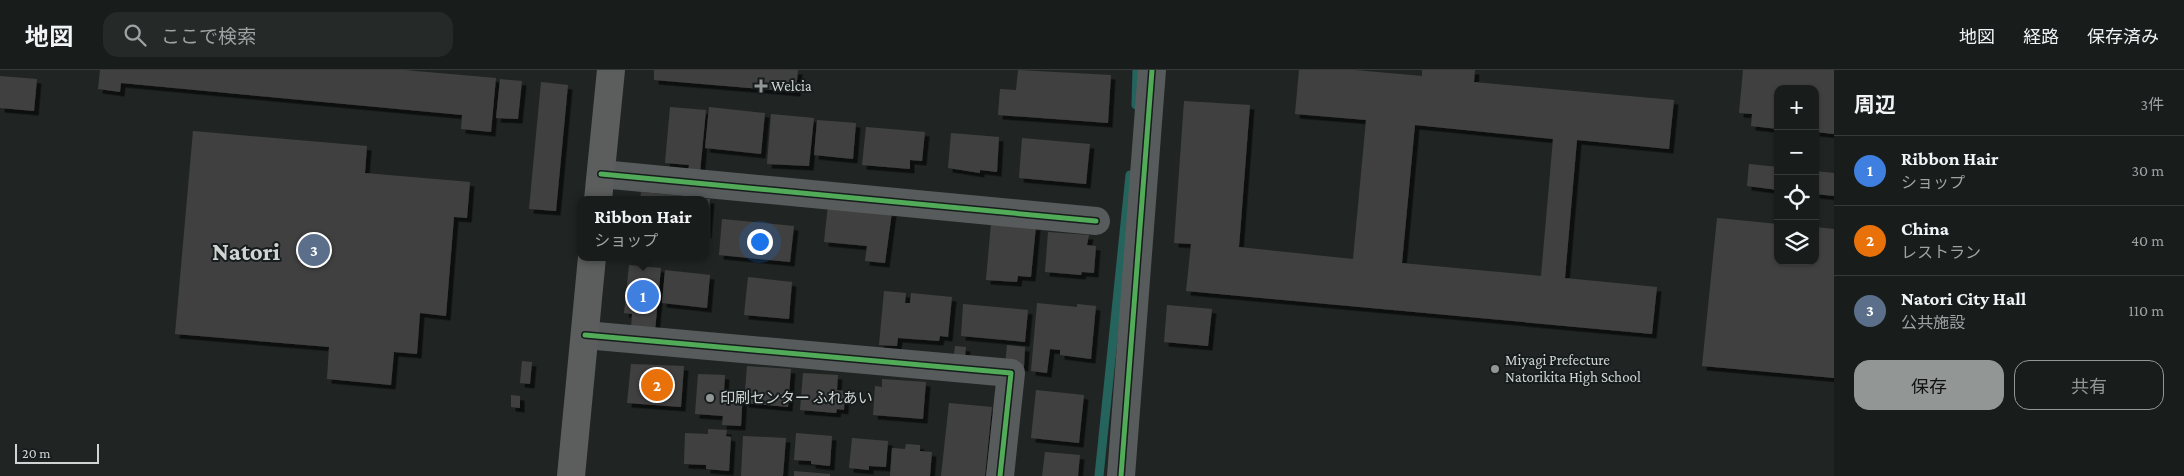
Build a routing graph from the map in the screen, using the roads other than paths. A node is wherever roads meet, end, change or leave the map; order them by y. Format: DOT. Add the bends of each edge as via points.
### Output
graph roads {
  1 [pos="610,70"];
  2 [pos="1152,70"];
  3 [pos="599,187"];
  4 [pos="1096,221"];
  5 [pos="592,261"];
  6 [pos="585,335"];
  7 [pos="571,476"];
  8 [pos="1000,476"];
  9 [pos="1121,476"];
  1 -- 3 [label="street"];
  2 -- 9 [label="street"];
  3 -- 4 [label="street"];
  5 -- 6 [label="street"];
  6 -- 7 [label="street"];
  6 -- 8 [label="street" via="1011,373"];
}
